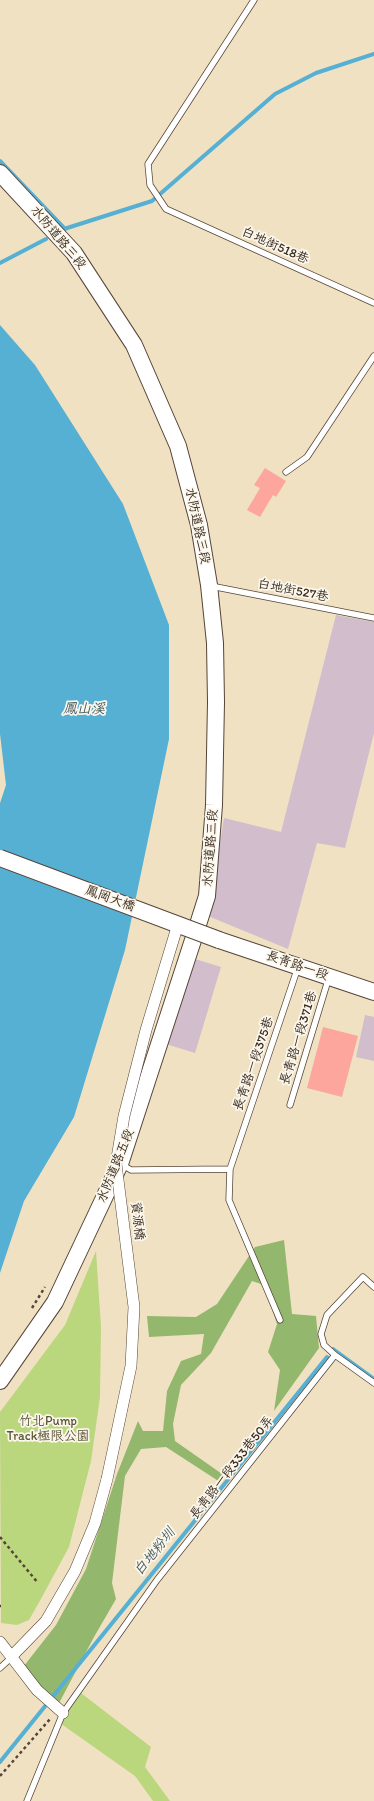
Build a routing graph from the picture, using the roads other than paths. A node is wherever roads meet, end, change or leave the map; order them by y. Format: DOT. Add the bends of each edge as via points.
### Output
graph roads {
  1 [pos="254,0"];
  2 [pos="0,173"];
  3 [pos="374,303"];
  4 [pos="374,356"];
  5 [pos="286,472"];
  6 [pos="209,585"];
  7 [pos="374,618"];
  8 [pos="0,858"];
  9 [pos="178,924"];
  10 [pos="195,934"];
  11 [pos="219,940"];
  12 [pos="298,967"];
  13 [pos="329,977"];
  14 [pos="374,992"];
  15 [pos="290,1105"];
  16 [pos="120,1164"];
  17 [pos="230,1168"];
  18 [pos="374,1287"];
  19 [pos="280,1320"];
  20 [pos="335,1355"];
  21 [pos="0,1381"];
  22 [pos="374,1383"];
  23 [pos="0,1642"];
  24 [pos="12,1656"];
  25 [pos="0,1668"];
  26 [pos="61,1711"];
  27 [pos="27,1801"];
  1 -- 3 [label="lane, 白地街518巷" via="148,164 150,185 166,210"];
  2 -- 6 [label="street, 水防道路三段" via="74,253 134,345 178,446 199,525"];
  4 -- 5 [label="lane" via="307,457"];
  6 -- 7 [label="lane, 白地街527巷"];
  6 -- 10 [label="street, 水防道路三段" via="215,643 214,805 207,896"];
  8 -- 9 [label="street, 鳳岡大橋, bridge"];
  9 -- 11 [label="street, 鳳岡大橋, bridge"];
  9 -- 24 [label="street, 資源橋, bridge" via="146,1030 124,1116 116,1164 134,1307 131,1366 107,1479 95,1523 76,1570 46,1621"];
  10 -- 16 [label="street, 水防道路五段"];
  11 -- 12 [label="street, 長青路一段"];
  12 -- 13 [label="street, 長青路一段"];
  12 -- 17 [label="lane, 長青路一段375巷"];
  13 -- 14 [label="street, 長青路一段"];
  13 -- 15 [label="lane, 長青路一段371巷"];
  16 -- 17 [label="lane" via="131,1170"];
  16 -- 21 [label="street, 水防道路五段" via="55,1302"];
  17 -- 19 [label="lane, 長青路一段375巷" via="229,1200"];
  18 -- 20 [label="lane" via="363,1277 327,1315 321,1334 324,1345"];
  20 -- 22 [label="lane"];
  20 -- 26 [label="lane, 長青路一段333巷50弄" via="157,1580"];
  23 -- 24 [label="street"];
  24 -- 25 [label="lane"];
  24 -- 26 [label="street" via="37,1690"];
  26 -- 27 [label="lane, 長青路一段333巷50弄"];
}
